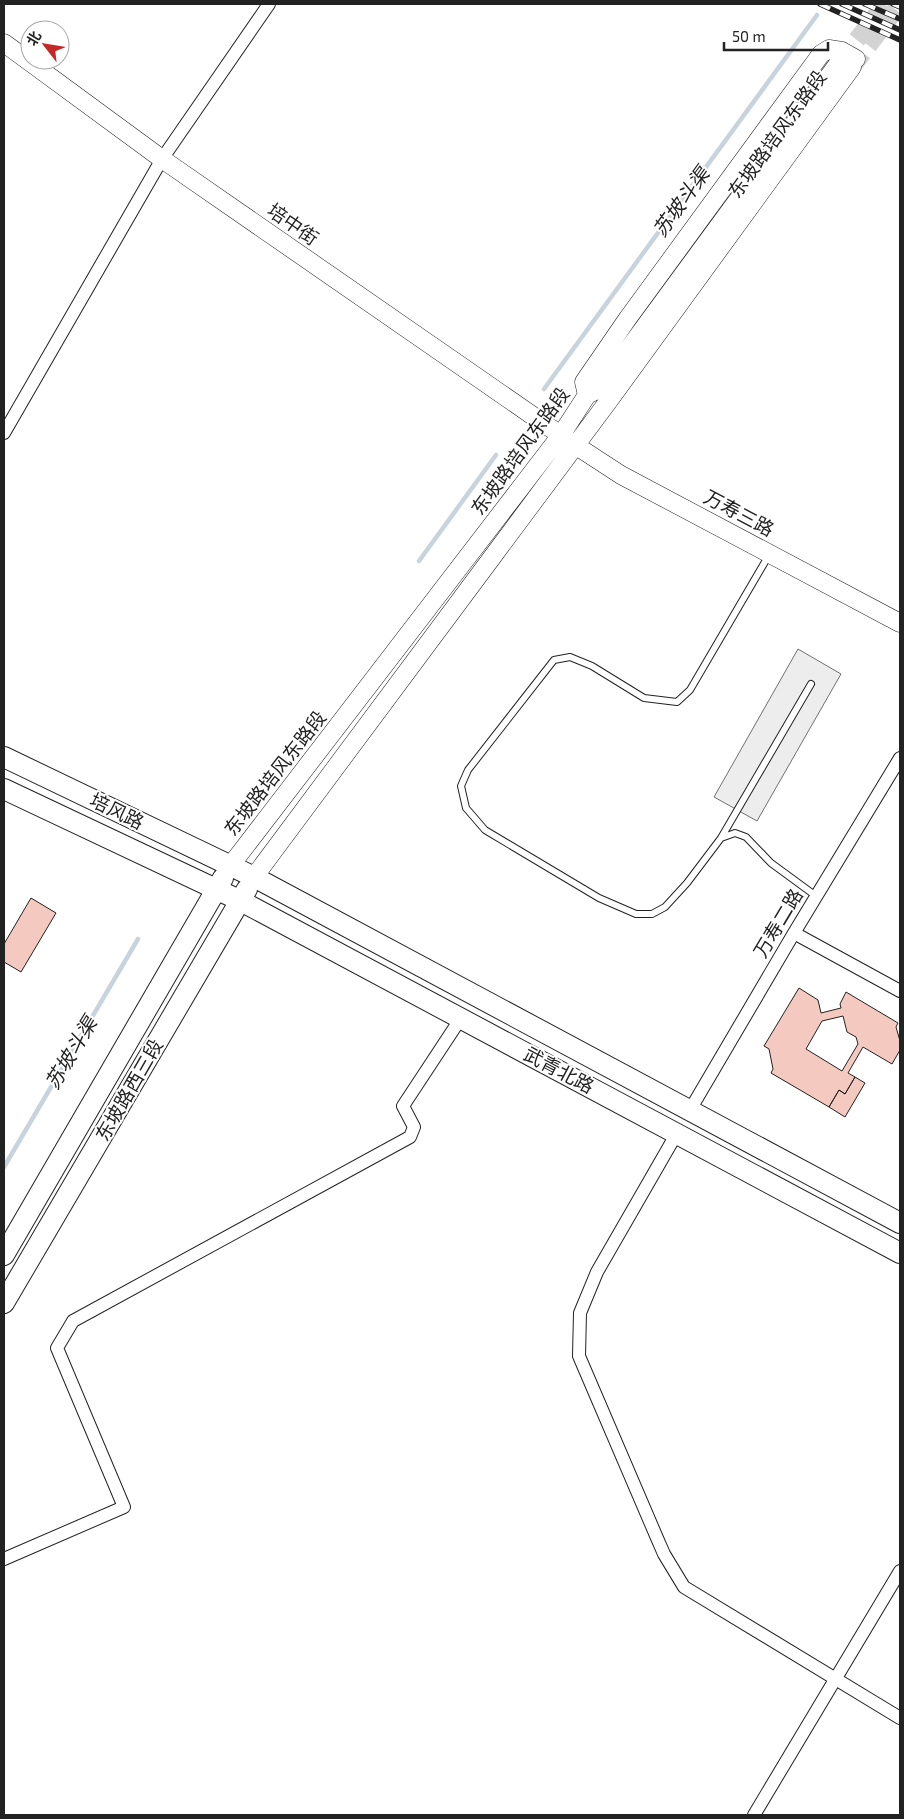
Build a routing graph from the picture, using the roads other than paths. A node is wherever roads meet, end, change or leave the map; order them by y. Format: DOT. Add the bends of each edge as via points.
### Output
graph roads {
  1 [pos="269,4"];
  2 [pos="4,44"];
  3 [pos="162,158"];
  4 [pos="587,395"];
  5 [pos="592,423"];
  6 [pos="4,433"];
  7 [pos="568,440"];
  8 [pos="769,554"];
  9 [pos="900,623"];
  10 [pos="811,684"];
  11 [pos="4,757"];
  12 [pos="900,758"];
  13 [pos="4,789"];
  14 [pos="721,838"];
  15 [pos="231,865"];
  16 [pos="254,877"];
  17 [pos="216,889"];
  18 [pos="816,896"];
  19 [pos="239,900"];
  20 [pos="794,933"];
  21 [pos="900,991"];
  22 [pos="461,1018"];
  23 [pos="690,1110"];
  24 [pos="677,1133"];
  25 [pos="900,1223"];
  26 [pos="900,1253"];
  27 [pos="4,1255"];
  28 [pos="4,1303"];
  29 [pos="4,1559"];
  30 [pos="900,1571"];
  31 [pos="836,1679"];
  32 [pos="900,1718"];
  33 [pos="754,1815"];
  1 -- 3 [label="street"];
  2 -- 3 [label="main road, 培中街"];
  3 -- 6 [label="street"];
  3 -- 7 [label="main road, 培中街"];
  4 -- 5 [label="main road, 东坡路培风东路段" via="599,389 846,64"];
  4 -- 5 [label="main road" via="584,382 821,54 829,48 855,58 861,65 859,74 658,354 623,402"];
  4 -- 7 [label="main road, 东坡路培风东路段"];
  5 -- 7 [label="main road, 东坡路培风东路段"];
  7 -- 8 [label="main road, 万寿三路" via="621,475"];
  7 -- 15 [label="main road, 东坡路培风东路段"];
  7 -- 16 [label="main road, 东坡路培风东路段"];
  8 -- 9 [label="main road, 万寿三路"];
  8 -- 14 [label="lane" via="690,690 677,702 644,698 592,666 570,657 554,660 468,770 461,786 466,808 485,830 599,898 636,914 652,914 665,907 687,884"];
  10 -- 14 [label="lane"];
  11 -- 15 [label="main road, 培风路"];
  12 -- 18 [label="street, 万寿二路"];
  13 -- 17 [label="main road, 培风路"];
  14 -- 18 [label="lane" via="735,833 746,837 771,863"];
  15 -- 16 [label="main road, 武青北路"];
  15 -- 17 [label="main road, 东坡路西三段"];
  16 -- 19 [label="main road, 东坡路西三段"];
  16 -- 23 [label="main road, 武青北路"];
  17 -- 19 [label="main road, 武青北路"];
  17 -- 27 [label="main road, 东坡路西三段"];
  18 -- 20 [label="street, 万寿二路"];
  19 -- 22 [label="main road, 武青北路"];
  19 -- 28 [label="main road, 东坡路西三段"];
  20 -- 21 [label="street"];
  20 -- 23 [label="street, 万寿二路"];
  22 -- 24 [label="main road, 武青北路"];
  22 -- 29 [label="street" via="402,1106 414,1126 410,1137 73,1321 57,1348 124,1507"];
  23 -- 25 [label="main road, 武青北路"];
  24 -- 26 [label="main road, 武青北路"];
  24 -- 31 [label="street" via="594,1280 580,1313 579,1356 661,1546 684,1587"];
  30 -- 31 [label="street"];
  31 -- 32 [label="street"];
  31 -- 33 [label="street"];
}
